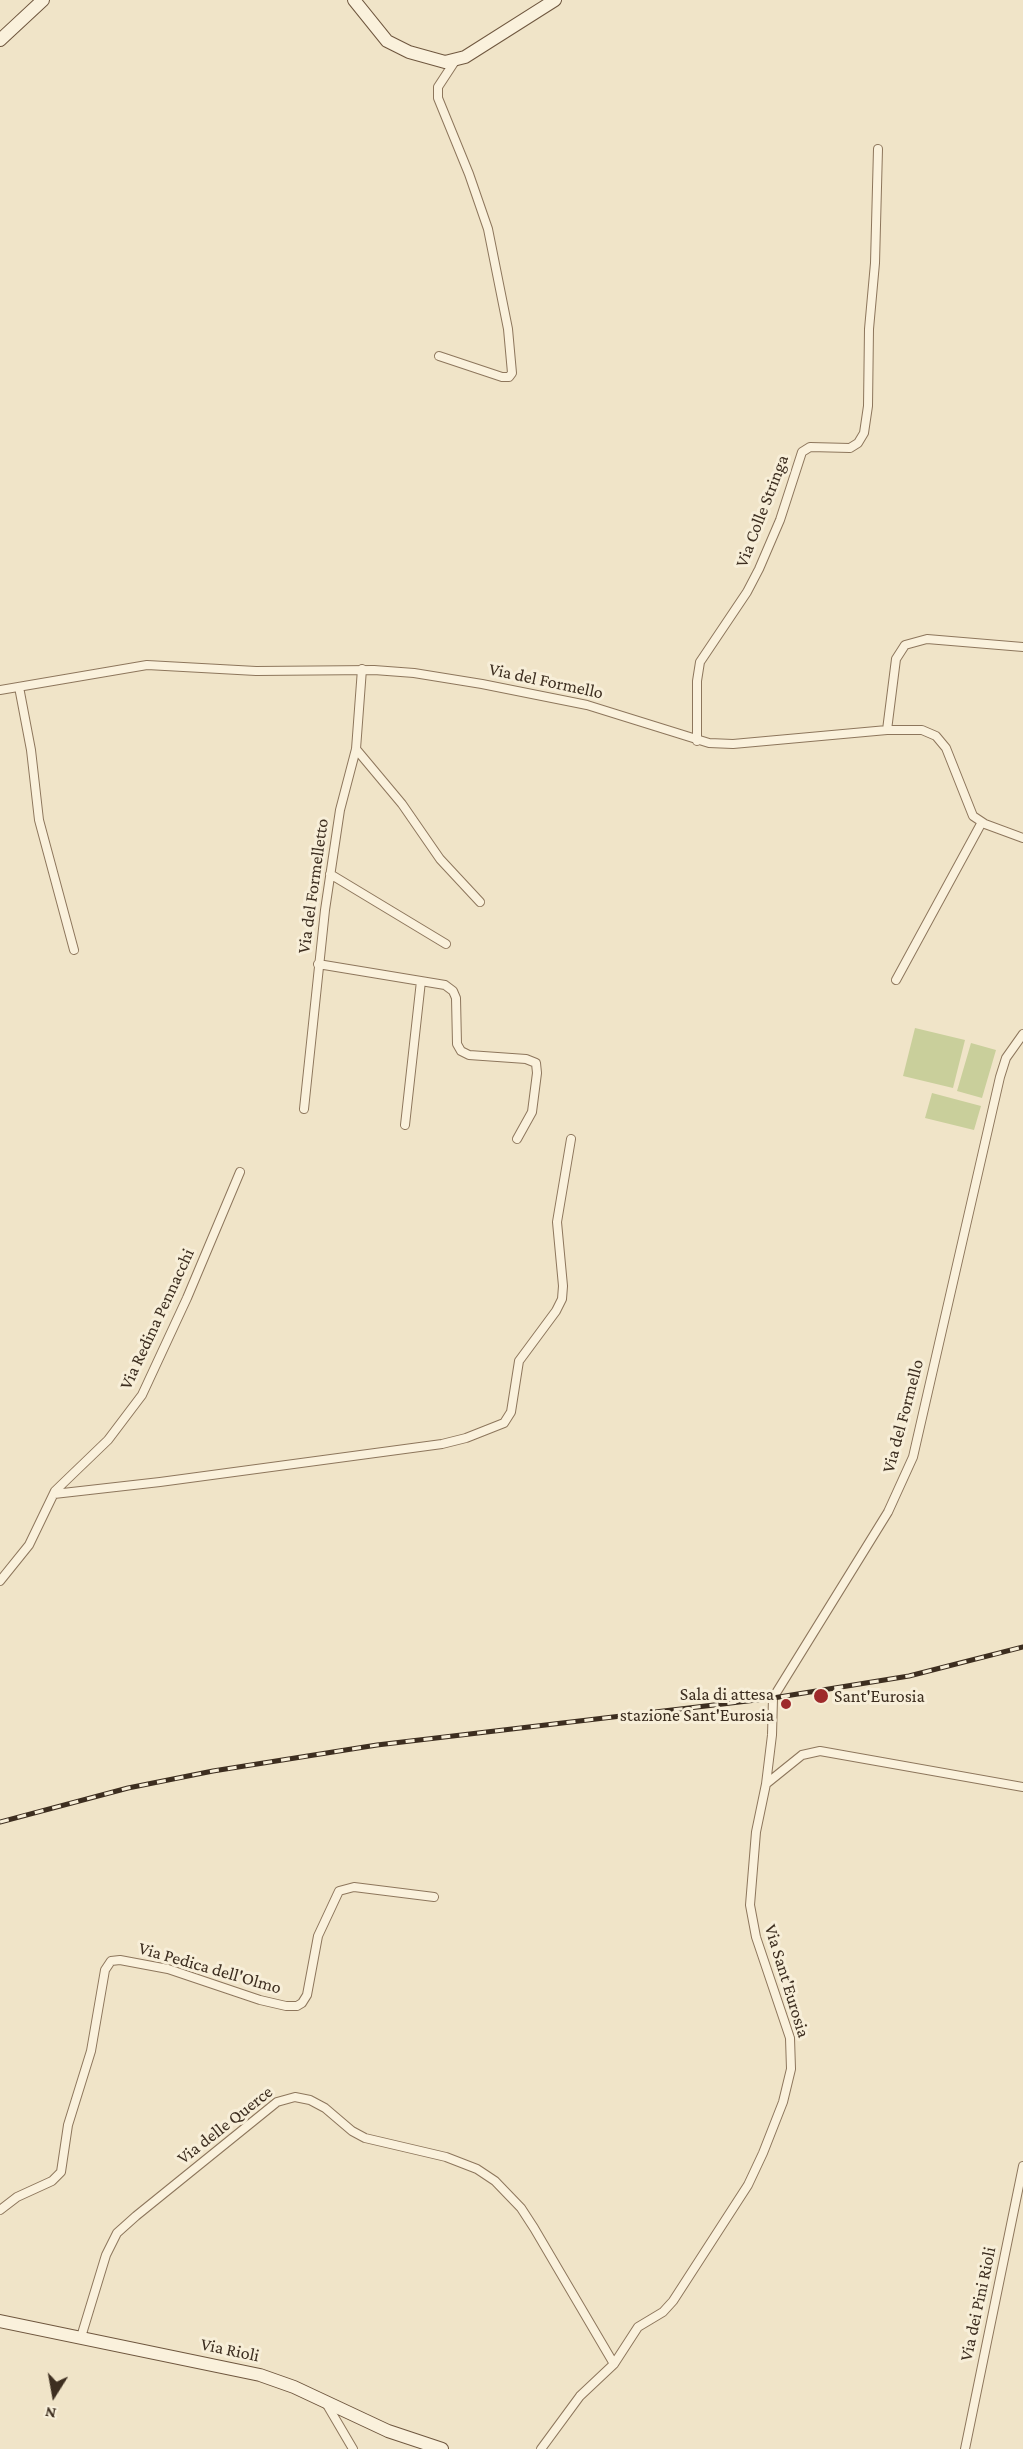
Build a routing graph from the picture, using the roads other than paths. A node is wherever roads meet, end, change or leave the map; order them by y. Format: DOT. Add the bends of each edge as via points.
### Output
graph roads {
  1 [pos="43,0"];
  2 [pos="354,0"];
  3 [pos="555,0"];
  4 [pos="0,40"];
  5 [pos="455,62"];
  6 [pos="878,149"];
  7 [pos="439,356"];
  8 [pos="1023,647"];
  9 [pos="362,669"];
  10 [pos="19,687"];
  11 [pos="0,690"];
  12 [pos="887,730"];
  13 [pos="697,741"];
  14 [pos="356,749"];
  15 [pos="982,822"];
  16 [pos="1023,838"];
  17 [pos="330,874"];
  18 [pos="480,902"];
  19 [pos="447,944"];
  20 [pos="74,950"];
  21 [pos="318,964"];
  22 [pos="896,980"];
  23 [pos="421,981"];
  24 [pos="1023,1034"];
  25 [pos="304,1109"];
  26 [pos="405,1125"];
  27 [pos="517,1139"];
  28 [pos="571,1139"];
  29 [pos="240,1172"];
  30 [pos="54,1494"];
  31 [pos="0,1581"];
  32 [pos="766,1784"];
  33 [pos="1023,1787"];
  34 [pos="434,1897"];
  35 [pos="1023,2166"];
  36 [pos="0,2211"];
  37 [pos="0,2321"];
  38 [pos="81,2337"];
  39 [pos="614,2364"];
  40 [pos="326,2402"];
  41 [pos="353,2449"];
  42 [pos="442,2449"];
  43 [pos="542,2449"];
  44 [pos="965,2449"];
  1 -- 4 [label="main road"];
  2 -- 5 [label="main road" via="387,41 429,59"];
  3 -- 5 [label="main road"];
  5 -- 7 [label="street" via="438,87 438,98 486,220 513,370 502,378"];
  6 -- 13 [label="street, Via Colle Stringa" via="864,433 850,448 810,447 802,452 763,562 700,662"];
  8 -- 12 [label="street" via="927,639 905,645 896,659"];
  9 -- 10 [label="street, Via del Formello" via="256,671 155,664"];
  9 -- 13 [label="street, Via del Formello" via="430,676 574,702"];
  9 -- 14 [label="street, Via del Formelletto"];
  10 -- 11 [label="street, Via del Formello"];
  10 -- 20 [label="street" via="39,820"];
  12 -- 13 [label="street, Via del Formello" via="733,744"];
  12 -- 15 [label="street, Via del Formello" via="922,730 939,738 948,752 969,811"];
  14 -- 17 [label="street, Via del Formelletto" via="340,810"];
  14 -- 18 [label="street" via="406,809 440,859"];
  15 -- 16 [label="street"];
  15 -- 22 [label="street"];
  17 -- 19 [label="street"];
  17 -- 21 [label="street, Via del Formelletto"];
  21 -- 23 [label="street"];
  21 -- 25 [label="street, Via del Formelletto"];
  23 -- 26 [label="street"];
  23 -- 27 [label="street" via="445,985 454,993 457,1044 461,1051 536,1063 533,1109"];
  24 -- 32 [label="street, Via del Formello" via="1006,1058 1000,1077 913,1457 888,1512 774,1695"];
  28 -- 30 [label="street" via="556,1222 562,1299 519,1361 510,1414 504,1423 442,1444"];
  29 -- 30 [label="street, Via Redina Pennacchi" via="142,1395 108,1440"];
  30 -- 31 [label="street, Via Redina Pennacchi" via="29,1545"];
  32 -- 33 [label="street" via="803,1754 820,1751"];
  32 -- 39 [label="street, Via Sant'Eurosia" via="753,1857 750,1905 756,1937 790,2038 786,2091 763,2153 741,2196 673,2301 638,2327"];
  34 -- 36 [label="street, Via Pedica dell'Olmo" via="354,1887 339,1891 316,1942 307,1995 297,2006 286,2007 161,1968 111,1961 105,1970 91,2051 68,2125 61,2172"];
  35 -- 44 [label="street, Via dei Pini Rioli"];
  37 -- 38 [label="main road, Via Rioli"];
  38 -- 39 [label="street, Via delle Querce" via="108,2247 117,2234 276,2103 292,2097 325,2108 365,2138 446,2157 495,2181 530,2221"];
  38 -- 40 [label="main road, Via Rioli" via="254,2373"];
  39 -- 43 [label="street, Via Sant'Eurosia" via="580,2396"];
  40 -- 41 [label="street"];
  40 -- 42 [label="main road, Via Rioli" via="388,2431"];
}
